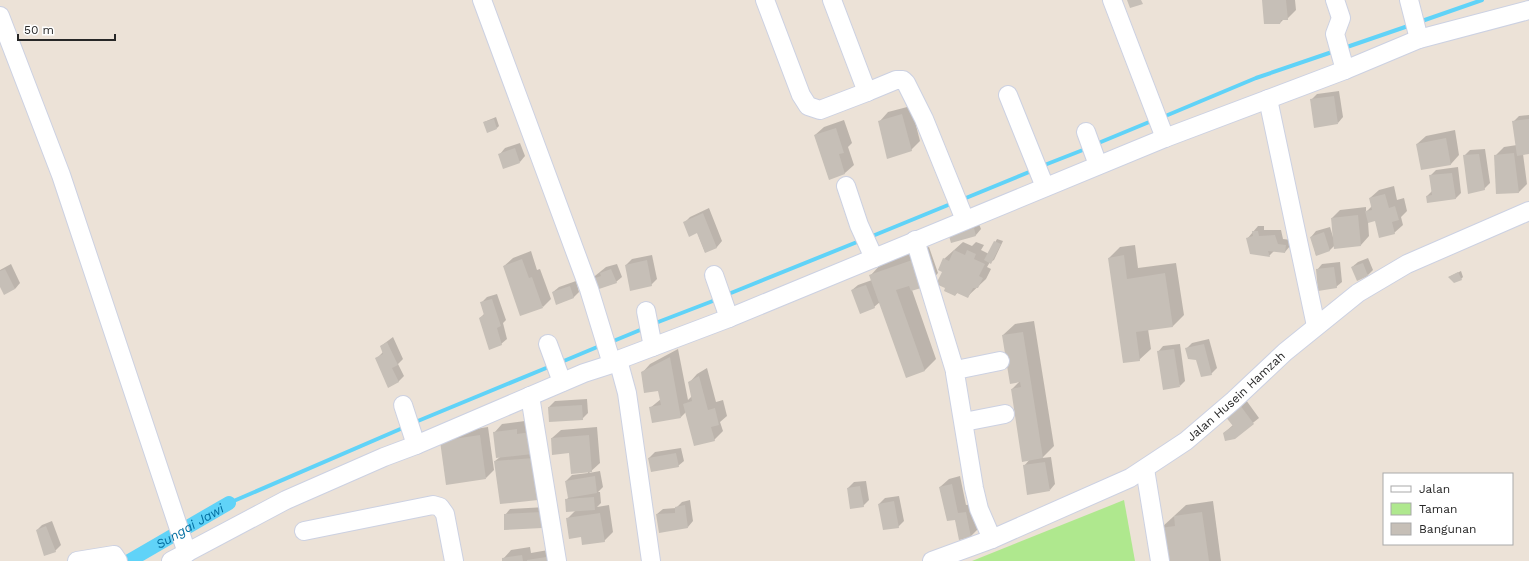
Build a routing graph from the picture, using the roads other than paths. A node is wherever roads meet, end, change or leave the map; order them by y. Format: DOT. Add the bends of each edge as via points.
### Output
graph roads {
  1 [pos="482,0"];
  2 [pos="765,0"];
  3 [pos="832,0"];
  4 [pos="1112,0"];
  5 [pos="1335,0"];
  6 [pos="1411,5"];
  7 [pos="1529,10"];
  8 [pos="0,16"];
  9 [pos="1419,38"];
  10 [pos="1343,67"];
  11 [pos="867,92"];
  12 [pos="1008,95"];
  13 [pos="1268,99"];
  14 [pos="1086,132"];
  15 [pos="1165,137"];
  16 [pos="1096,160"];
  17 [pos="1044,184"];
  18 [pos="846,186"];
  19 [pos="1529,211"];
  20 [pos="963,216"];
  21 [pos="914,240"];
  22 [pos="872,254"];
  23 [pos="716,279"];
  24 [pos="647,315"];
  25 [pos="728,315"];
  26 [pos="1316,326"];
  27 [pos="653,345"];
  28 [pos="549,348"];
  29 [pos="614,360"];
  30 [pos="1000,361"];
  31 [pos="955,371"];
  32 [pos="560,378"];
  33 [pos="530,396"];
  34 [pos="404,410"];
  35 [pos="1005,414"];
  36 [pos="964,422"];
  37 [pos="414,442"];
  38 [pos="1145,469"];
  39 [pos="304,531"];
  40 [pos="992,540"];
  41 [pos="178,556"];
  42 [pos="116,558"];
  43 [pos="77,561"];
  44 [pos="454,561"];
  45 [pos="557,561"];
  46 [pos="651,561"];
  47 [pos="932,561"];
  48 [pos="1160,561"];
  1 -- 29 [label="street"];
  2 -- 11 [label="street" via="808,106 820,110"];
  3 -- 11 [label="street"];
  4 -- 15 [label="street"];
  5 -- 10 [label="street" via="1341,18 1335,34"];
  6 -- 9 [label="street"];
  7 -- 9 [label="street"];
  8 -- 41 [label="street" via="60,175 176,524"];
  9 -- 10 [label="street"];
  10 -- 13 [label="street"];
  11 -- 20 [label="street" via="896,80 903,80 924,119"];
  12 -- 17 [label="street"];
  13 -- 15 [label="street"];
  13 -- 26 [label="street"];
  14 -- 16 [label="street"];
  15 -- 16 [label="street"];
  16 -- 17 [label="street"];
  17 -- 20 [label="street"];
  18 -- 22 [label="street"];
  19 -- 26 [label="street, Jalan Husein Hamzah" via="1407,264 1358,293"];
  20 -- 21 [label="street"];
  21 -- 22 [label="street"];
  21 -- 31 [label="street"];
  22 -- 25 [label="street"];
  23 -- 25 [label="street"];
  24 -- 27 [label="street"];
  25 -- 27 [label="street"];
  26 -- 38 [label="street, Jalan Husein Hamzah" via="1186,441"];
  27 -- 29 [label="street"];
  28 -- 32 [label="street"];
  29 -- 32 [label="street"];
  29 -- 46 [label="street" via="627,393"];
  30 -- 31 [label="street" via="968,366"];
  31 -- 36 [label="street"];
  32 -- 33 [label="street"];
  33 -- 37 [label="street"];
  33 -- 45 [label="street"];
  34 -- 37 [label="street"];
  35 -- 36 [label="street"];
  36 -- 40 [label="street" via="975,495"];
  37 -- 41 [label="street" via="286,500"];
  38 -- 40 [label="street, Jalan Husein Hamzah"];
  38 -- 48 [label="street"];
  39 -- 44 [label="street" via="433,505 440,507 445,514"];
  40 -- 47 [label="street, Jalan Husein Hamzah"];
  42 -- 43 [label="street"];
}
